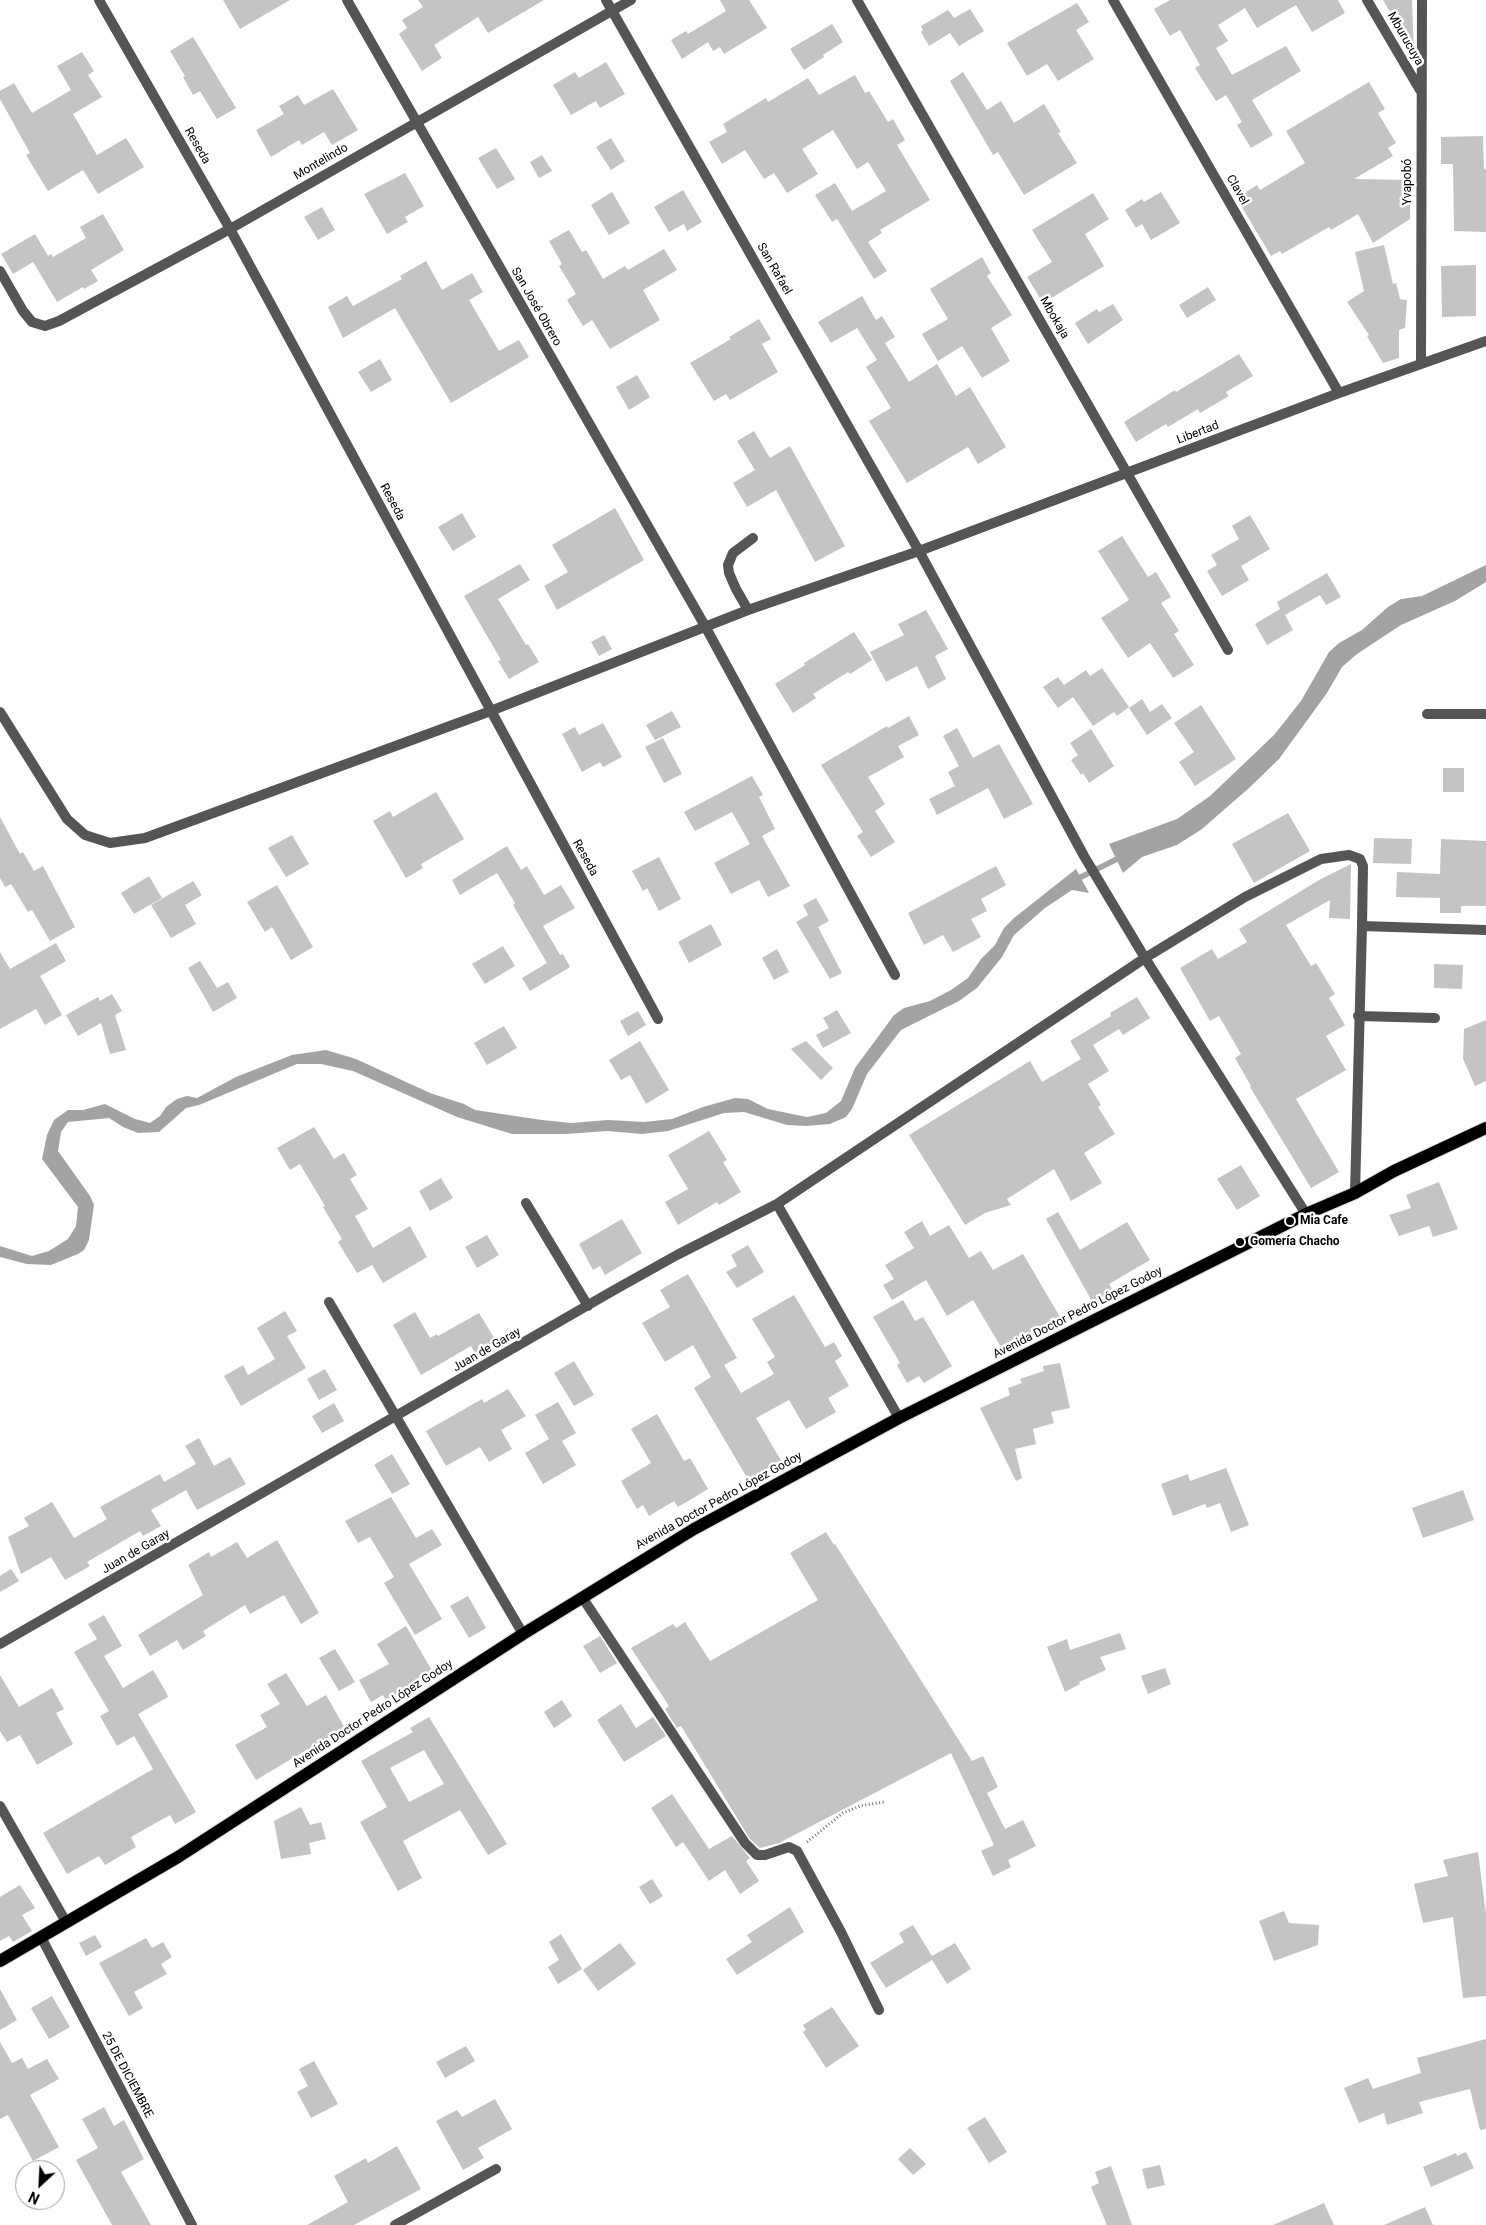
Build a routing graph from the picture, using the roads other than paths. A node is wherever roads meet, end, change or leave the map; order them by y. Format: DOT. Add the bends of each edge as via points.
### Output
graph roads {
  1 [pos="99,0"];
  2 [pos="347,0"];
  3 [pos="606,0"];
  4 [pos="631,0"];
  5 [pos="857,0"];
  6 [pos="1113,0"];
  7 [pos="1367,0"];
  8 [pos="1422,0"];
  9 [pos="612,10"];
  10 [pos="1420,90"];
  11 [pos="416,123"];
  12 [pos="230,229"];
  13 [pos="0,271"];
  14 [pos="1486,341"];
  15 [pos="1421,363"];
  16 [pos="1339,393"];
  17 [pos="1128,473"];
  18 [pos="753,538"];
  19 [pos="919,551"];
  20 [pos="748,610"];
  21 [pos="705,626"];
  22 [pos="1228,650"];
  23 [pos="491,711"];
  24 [pos="0,712"];
  25 [pos="1427,714"];
  26 [pos="1486,714"];
  27 [pos="1362,926"];
  28 [pos="1486,930"];
  29 [pos="1145,958"];
  30 [pos="895,976"];
  31 [pos="1358,1016"];
  32 [pos="1436,1018"];
  33 [pos="658,1019"];
  34 [pos="1486,1128"];
  35 [pos="1355,1193"];
  36 [pos="526,1204"];
  37 [pos="777,1204"];
  38 [pos="1306,1214"];
  39 [pos="329,1302"];
  40 [pos="588,1306"];
  41 [pos="396,1417"];
  42 [pos="899,1418"];
  43 [pos="582,1597"];
  44 [pos="523,1634"];
  45 [pos="0,1644"];
  46 [pos="0,1806"];
  47 [pos="66,1922"];
  48 [pos="41,1937"];
  49 [pos="0,1961"];
  50 [pos="879,2010"];
  51 [pos="496,2169"];
  52 [pos="192,2225"];
  53 [pos="395,2225"];
  1 -- 12 [label="street, Reseda"];
  2 -- 11 [label="street, San José Obrero"];
  3 -- 9 [label="street, San Rafael"];
  4 -- 9 [label="street, Montelindo"];
  5 -- 17 [label="street, Mbokaja"];
  6 -- 16 [label="street, Clavel"];
  7 -- 10 [label="street, Mburucuya"];
  8 -- 10 [label="street, Yvapobó"];
  9 -- 11 [label="street, Montelindo"];
  9 -- 19 [label="street, San Rafael"];
  10 -- 15 [label="street, Yvapobó"];
  11 -- 12 [label="street, Montelindo"];
  11 -- 21 [label="street, San José Obrero"];
  12 -- 13 [label="street, Montelindo" via="60,321 45,326 32,322"];
  12 -- 23 [label="street, Reseda"];
  14 -- 15 [label="street, Libertad"];
  15 -- 16 [label="street, Libertad"];
  16 -- 17 [label="street, Libertad"];
  17 -- 19 [label="street, Libertad"];
  17 -- 22 [label="street, Mbokaja"];
  18 -- 20 [label="street" via="733,553 728,564 729,573"];
  19 -- 20 [label="street, Libertad"];
  19 -- 29 [label="street, San Rafael" via="1084,856"];
  20 -- 21 [label="street, Libertad"];
  21 -- 23 [label="street, Libertad"];
  21 -- 30 [label="street, San José Obrero"];
  23 -- 24 [label="street, Libertad" via="145,838 110,843 85,835 67,819"];
  23 -- 33 [label="street, Reseda"];
  25 -- 26 [label="street"];
  27 -- 28 [label="street"];
  27 -- 29 [label="street, Juan de Garay" via="1362,866 1360,859 1348,854 1321,859 1245,896"];
  27 -- 31 [label="street"];
  29 -- 37 [label="street, Juan de Garay"];
  29 -- 38 [label="street, San Rafael"];
  31 -- 32 [label="street"];
  31 -- 35 [label="street"];
  34 -- 35 [label="main road, Avenida Doctor Pedro López Godoy"];
  35 -- 38 [label="main road, Avenida Doctor Pedro López Godoy"];
  36 -- 40 [label="street"];
  37 -- 40 [label="street, Juan de Garay" via="677,1255"];
  37 -- 42 [label="street"];
  38 -- 42 [label="main road, Avenida Doctor Pedro López Godoy"];
  39 -- 41 [label="street"];
  40 -- 41 [label="street, Juan de Garay"];
  41 -- 44 [label="street"];
  41 -- 45 [label="street, Juan de Garay"];
  42 -- 43 [label="main road, Avenida Doctor Pedro López Godoy" via="694,1529"];
  43 -- 44 [label="main road, Avenida Doctor Pedro López Godoy"];
  43 -- 50 [label="street" via="745,1843 758,1855 789,1847 797,1851"];
  44 -- 47 [label="main road, Avenida Doctor Pedro López Godoy" via="178,1857"];
  46 -- 47 [label="street"];
  47 -- 48 [label="main road, Avenida Doctor Pedro López Godoy"];
  48 -- 49 [label="main road, Avenida Doctor Pedro López Godoy"];
  48 -- 52 [label="street, 25 DE DICIEMBRE"];
  51 -- 53 [label="street"];
}
